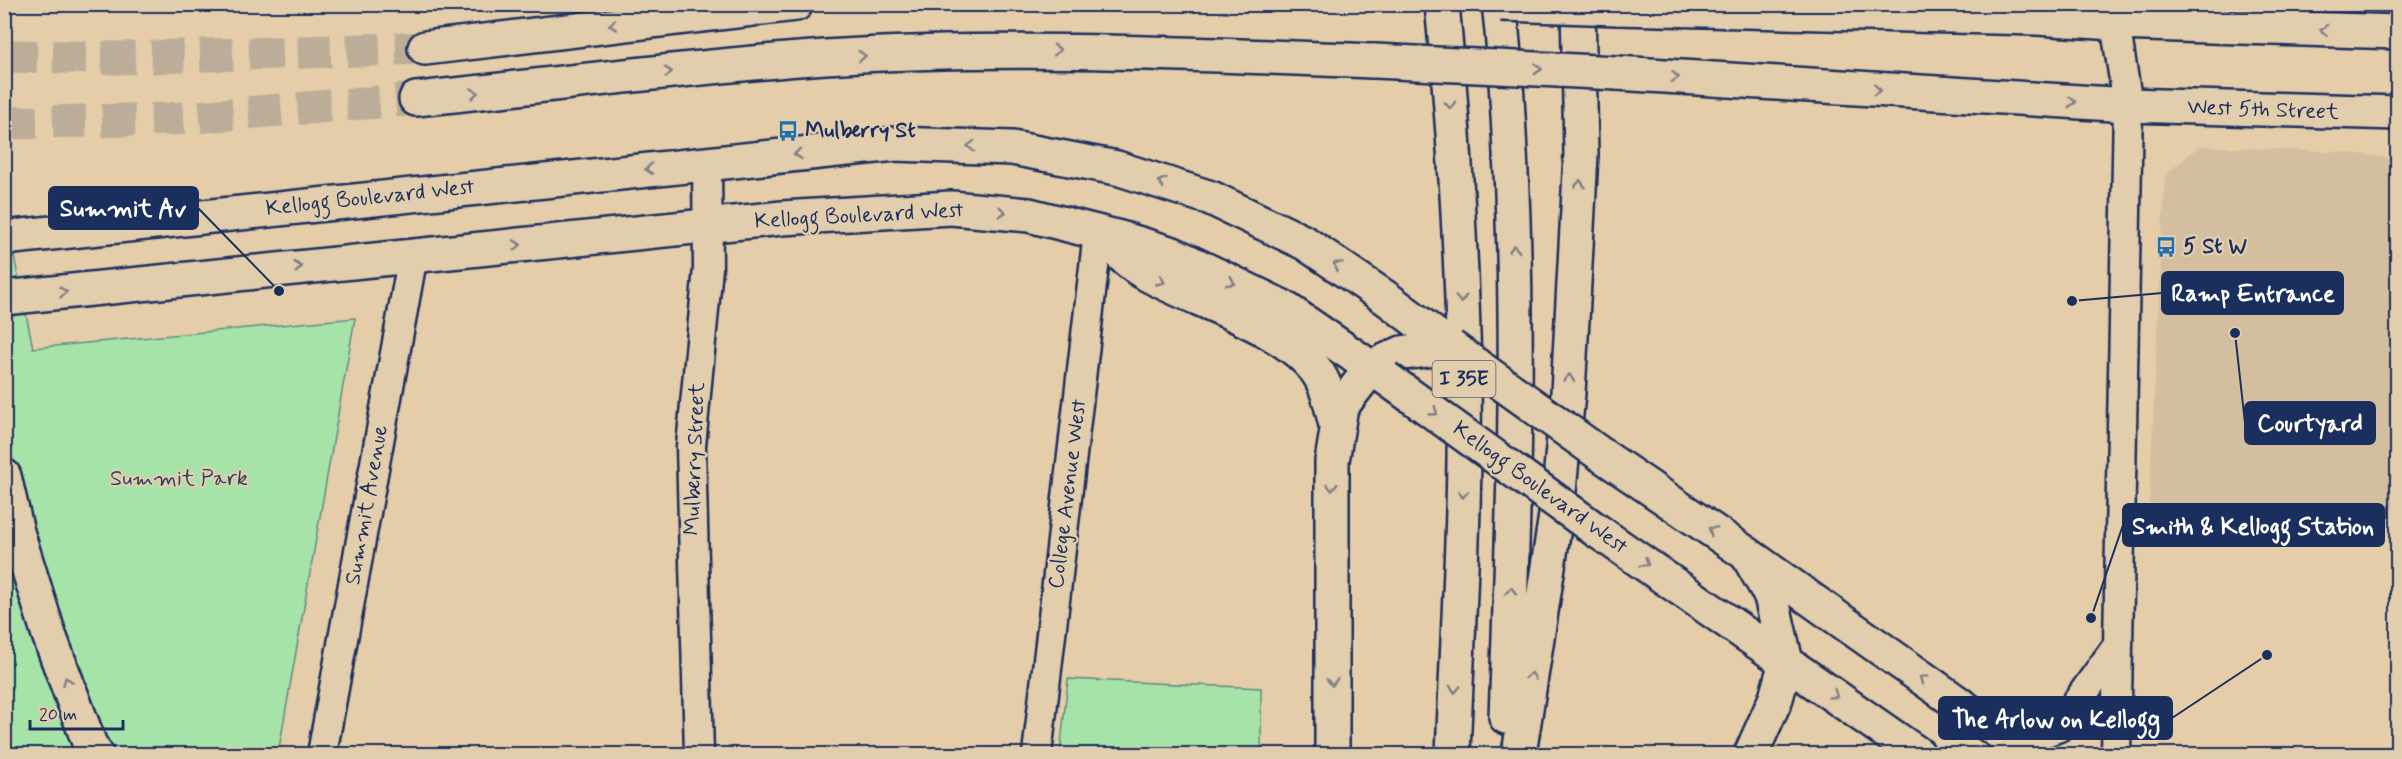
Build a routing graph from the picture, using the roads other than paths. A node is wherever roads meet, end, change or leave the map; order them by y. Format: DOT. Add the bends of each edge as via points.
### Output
graph roads {
  1 [pos="796,4"];
  2 [pos="1442,4"];
  3 [pos="1500,4"];
  4 [pos="1578,4"];
  5 [pos="2142,4"];
  6 [pos="2108,14"];
  7 [pos="2397,32"];
  8 [pos="425,48"];
  9 [pos="416,99"];
  10 [pos="2128,105"];
  11 [pos="2389,118"];
  12 [pos="707,164"];
  13 [pos="709,226"];
  14 [pos="1098,233"];
  15 [pos="4,238"];
  16 [pos="413,255"];
  17 [pos="4,298"];
  18 [pos="1451,347"];
  19 [pos="1382,368"];
  20 [pos="1337,429"];
  21 [pos="4,476"];
  22 [pos="1747,554"];
  23 [pos="2118,645"];
  24 [pos="1786,662"];
  25 [pos="2018,746"];
  26 [pos="88,751"];
  27 [pos="322,754"];
  28 [pos="699,754"];
  29 [pos="1037,754"];
  30 [pos="1332,754"];
  31 [pos="1452,754"];
  32 [pos="1504,754"];
  33 [pos="1519,754"];
  34 [pos="1751,754"];
  35 [pos="1918,754"];
  36 [pos="2116,754"];
  1 -- 8 [label="main road, one-way"];
  2 -- 31 [label="main road, I 35E, one-way" via="1464,376"];
  3 -- 6 [label="main road, bridge" via="2037,18"];
  32 -- 3 [label="main road, I 35E, one-way" via="1514,490 1515,293"];
  33 -- 4 [label="main road, one-way" via="1558,502 1568,393 1580,166"];
  5 -- 6 [label="main road"];
  7 -- 6 [label="main road, one-way"];
  6 -- 10 [label="street"];
  9 -- 10 [label="main road, West 5th Street, one-way, bridge" via="744,64 899,54 1094,50 1375,61"];
  10 -- 11 [label="main road, West 5th Street"];
  10 -- 23 [label="street"];
  12 -- 13 [label="street, Mulberry Street"];
  12 -- 15 [label="main road, Kellogg Boulevard West, one-way"];
  18 -- 12 [label="main road, Kellogg Boulevard West, one-way" via="1295,238 1211,198 1117,168 1012,148 895,144"];
  13 -- 14 [label="main road, Kellogg Boulevard West, one-way" via="951,208 1029,215"];
  16 -- 13 [label="main road, Kellogg Boulevard West, one-way"];
  13 -- 28 [label="street, Mulberry Street" via="691,446"];
  14 -- 19 [label="main road, Kellogg Boulevard West, one-way" via="1173,254 1283,307"];
  14 -- 20 [label="main road, one-way" via="1145,274 1285,342 1316,370"];
  14 -- 29 [label="street, College Avenue West"];
  17 -- 16 [label="main road, Kellogg Boulevard West, one-way"];
  16 -- 27 [label="street, Summit Avenue"];
  18 -- 19 [label="main road" via="1402,353"];
  22 -- 18 [label="main road, one-way, bridge"];
  19 -- 20 [label="main road" via="1341,407"];
  19 -- 24 [label="main road, Kellogg Boulevard West, one-way, bridge" via="1596,530"];
  20 -- 30 [label="main road, one-way" via="1332,461"];
  26 -- 21 [label="main road, one-way" via="17,532"];
  22 -- 24 [label="main road" via="1771,596"];
  25 -- 22 [label="main road, one-way"];
  23 -- 25 [label="street" via="2058,727"];
  23 -- 36 [label="street"];
  24 -- 34 [label="main road" via="1776,698"];
  24 -- 35 [label="main road, Kellogg Boulevard West, one-way"];
}
